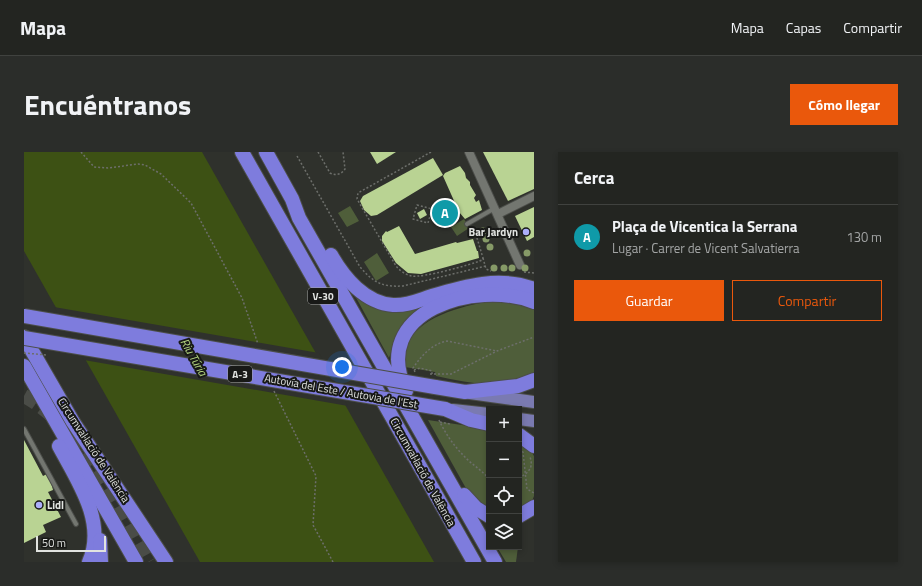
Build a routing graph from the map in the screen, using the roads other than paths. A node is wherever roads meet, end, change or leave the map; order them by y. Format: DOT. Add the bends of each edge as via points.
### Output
graph roads {
  1 [pos="242,152"];
  2 [pos="266,152"];
  3 [pos="469,152"];
  4 [pos="534,196"];
  5 [pos="292,199"];
  6 [pos="496,211"];
  7 [pos="467,224"];
  8 [pos="522,269"];
  9 [pos="534,289"];
  10 [pos="534,302"];
  11 [pos="24,316"];
  12 [pos="24,337"];
  13 [pos="24,366"];
  14 [pos="534,380"];
  15 [pos="24,383"];
  16 [pos="465,392"];
  17 [pos="530,401"];
  18 [pos="445,409"];
  19 [pos="486,414"];
  20 [pos="486,423"];
  21 [pos="418,427"];
  22 [pos="24,429"];
  23 [pos="522,436"];
  24 [pos="534,446"];
  25 [pos="449,481"];
  26 [pos="83,492"];
  27 [pos="534,507"];
  28 [pos="486,514"];
  29 [pos="522,514"];
  30 [pos="76,524"];
  31 [pos="89,562"];
  32 [pos="101,562"];
  33 [pos="136,562"];
  34 [pos="166,562"];
  35 [pos="474,562"];
  36 [pos="495,562"];
  1 -- 35 [label="highway, Circumval·lació de València / V-30"];
  2 -- 5 [label="highway, Circumval·lació de València / V-30"];
  3 -- 6 [label="street"];
  4 -- 6 [label="street"];
  5 -- 9 [label="highway" via="307,214 337,266 361,292 376,301 393,305 408,304 462,287 486,283"];
  5 -- 21 [label="highway, Circumval·lació de València / V-30" via="299,218"];
  6 -- 7 [label="lane"];
  6 -- 8 [label="street"];
  10 -- 21 [label="highway" via="518,296 495,294 467,297 439,306 408,326 400,343 397,361 399,376 410,398"];
  11 -- 16 [label="highway, Autovía del Este / Autovia de l'Est / A-3, bridge" via="432,378"];
  12 -- 18 [label="highway, Autovía del Este / Autovia de l'Est / A-3, bridge"];
  12 -- 34 [label="highway, Circumval·lació de València" via="73,422"];
  13 -- 33 [label="highway, Circumval·lació de València"];
  14 -- 16 [label="highway, Autovía del Este / Autovia de l'Est" via="518,386"];
  15 -- 26 [label="highway"];
  16 -- 17 [label="main road, A-3"];
  18 -- 19 [label="main road, A-3"];
  18 -- 20 [label="highway, Autovía del Este / Autovia de l'Est"];
  21 -- 25 [label="highway, Circumval·lació de València / V-30"];
  22 -- 30 [label="lane"];
  23 -- 24 [label="highway"];
  25 -- 28 [label="highway" via="476,508"];
  25 -- 36 [label="highway, Circumval·lació de València / V-30"];
  26 -- 31 [label="highway" via="94,522"];
  26 -- 32 [label="highway" via="89,497 97,516"];
  27 -- 29 [label="highway"];
}
